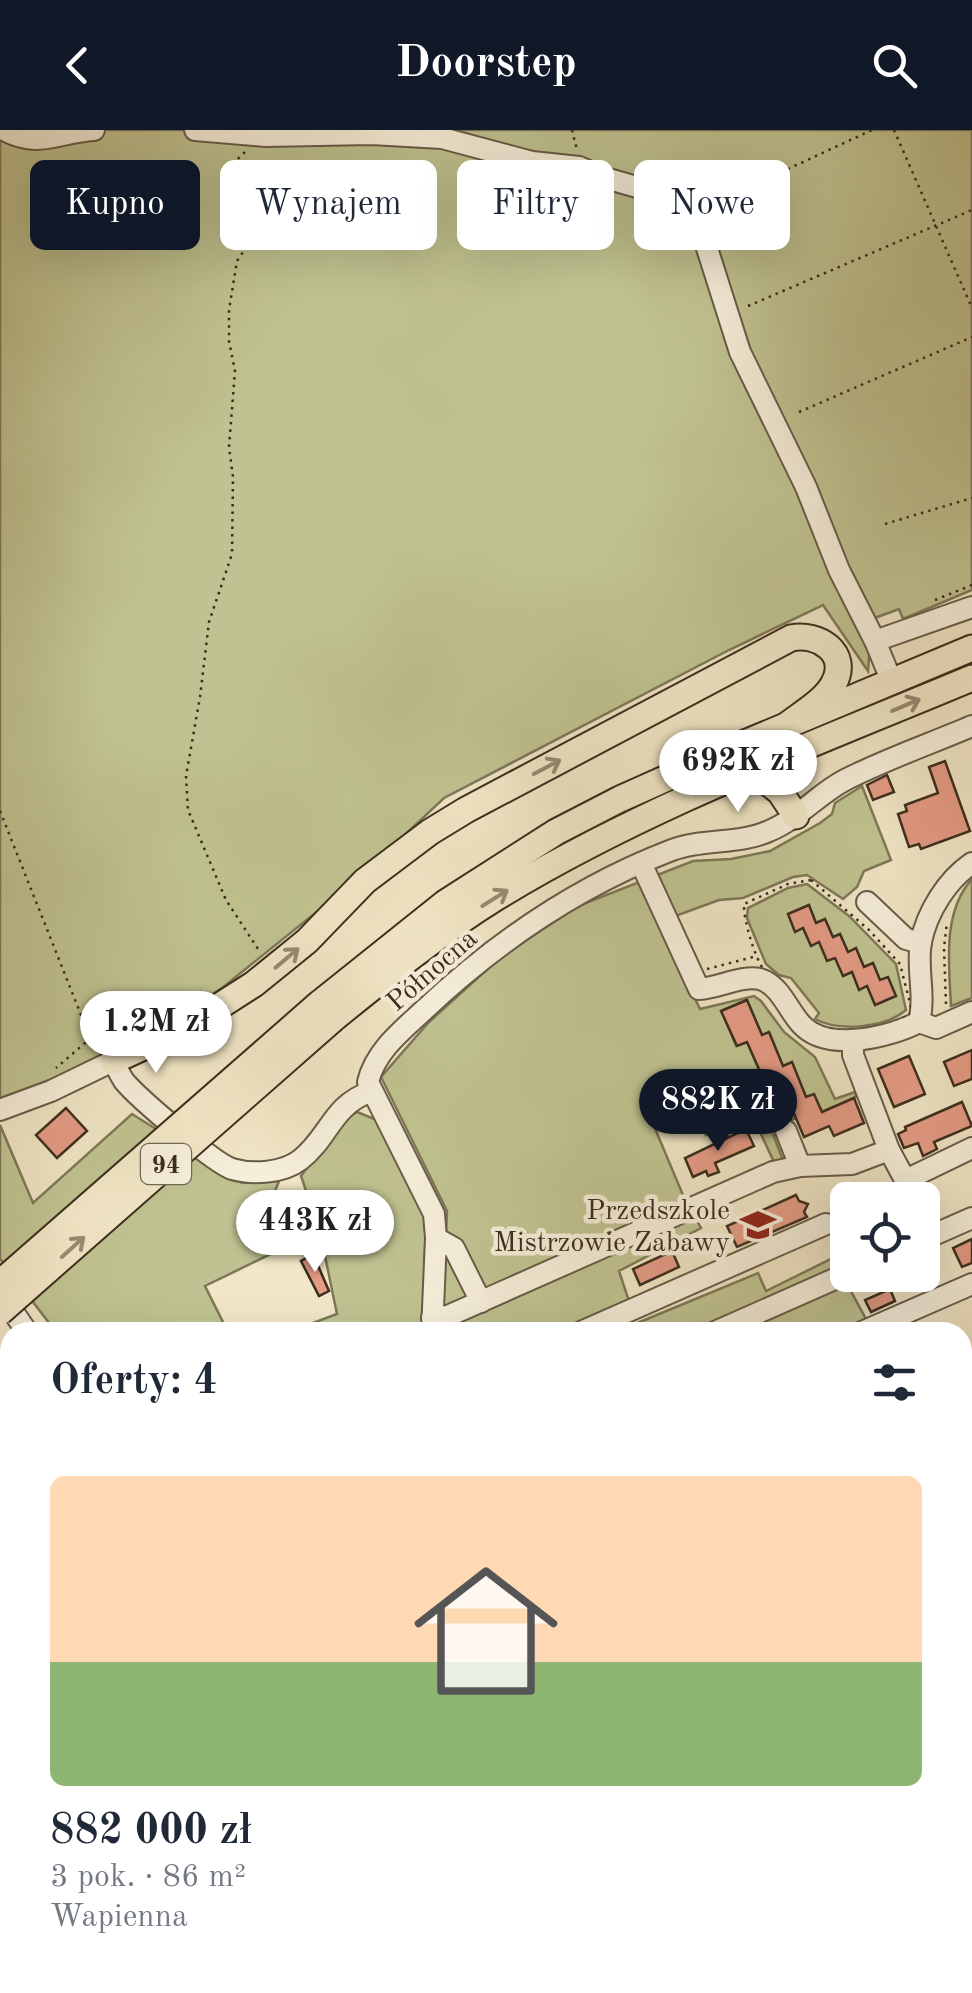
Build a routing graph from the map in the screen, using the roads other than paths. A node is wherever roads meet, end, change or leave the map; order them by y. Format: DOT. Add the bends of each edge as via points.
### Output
graph roads {
  1 [pos="4,130"];
  2 [pos="94,130"];
  3 [pos="195,130"];
  4 [pos="972,607"];
  5 [pos="875,640"];
  6 [pos="972,648"];
  7 [pos="972,678"];
  8 [pos="892,682"];
  9 [pos="786,726"];
  10 [pos="972,726"];
  11 [pos="752,770"];
  12 [pos="796,816"];
  13 [pos="641,863"];
  14 [pos="972,864"];
  15 [pos="866,902"];
  16 [pos="921,943"];
  17 [pos="326,1011"];
  18 [pos="972,1012"];
  19 [pos="919,1022"];
  20 [pos="853,1040"];
  21 [pos="114,1061"];
  22 [pos="370,1092"];
  23 [pos="0,1110"];
  24 [pos="786,1131"];
  25 [pos="972,1148"];
  26 [pos="889,1150"];
  27 [pos="800,1166"];
  28 [pos="972,1218"];
  29 [pos="826,1224"];
  30 [pos="940,1232"];
  31 [pos="436,1238"];
  32 [pos="830,1282"];
  33 [pos="0,1283"];
  34 [pos="972,1284"];
  35 [pos="0,1292"];
  36 [pos="480,1302"];
  37 [pos="0,1312"];
  38 [pos="20,1322"];
  39 [pos="432,1322"];
  40 [pos="437,1322"];
  41 [pos="604,1322"];
  42 [pos="737,1322"];
  43 [pos="885,1322"];
  1 -- 2 [label="street" via="24,140 47,140"];
  3 -- 5 [label="street" via="442,138 579,167 683,205 706,246 740,352"];
  4 -- 5 [label="street"];
  5 -- 8 [label="street"];
  6 -- 8 [label="main road, 94"];
  11 -- 7 [label="main road, 94, one-way"];
  8 -- 9 [label="main road, 94"];
  9 -- 17 [label="main road, 94" via="534,844 445,902"];
  21 -- 9 [label="main road, one-way" via="187,1027 254,984 403,850 466,810 791,638 814,637 828,644 836,660 835,682"];
  10 -- 12 [label="street, Północna" via="846,780"];
  11 -- 12 [label="main road" via="780,792"];
  17 -- 11 [label="main road, 94, one-way" via="498,896 637,820"];
  12 -- 13 [label="street, Północna" via="738,842 677,848"];
  13 -- 20 [label="street" via="699,989 765,980 811,1032"];
  13 -- 22 [label="street, Północna" via="531,922 448,986 376,1060"];
  14 -- 16 [label="street" via="946,886"];
  15 -- 16 [label="street" via="906,939"];
  16 -- 19 [label="street"];
  17 -- 33 [label="main road, 94, bridge"];
  37 -- 17 [label="main road, 94, one-way, bridge"];
  18 -- 19 [label="street" via="936,1028"];
  19 -- 20 [label="street"];
  20 -- 26 [label="street"];
  21 -- 22 [label="street" via="123,1080 163,1118 230,1168 254,1172 296,1163 352,1098"];
  21 -- 23 [label="street"];
  22 -- 31 [label="street" via="434,1214"];
  24 -- 27 [label="street"];
  25 -- 26 [label="street" via="912,1176 903,1176"];
  26 -- 27 [label="street" via="852,1164"];
  27 -- 36 [label="street" via="747,1181"];
  28 -- 30 [label="street"];
  29 -- 41 [label="street"];
  31 -- 36 [label="street" via="454,1248"];
  31 -- 39 [label="street"];
  32 -- 42 [label="street"];
  34 -- 43 [label="street"];
  35 -- 38 [label="street"];
  36 -- 40 [label="street"];
}
